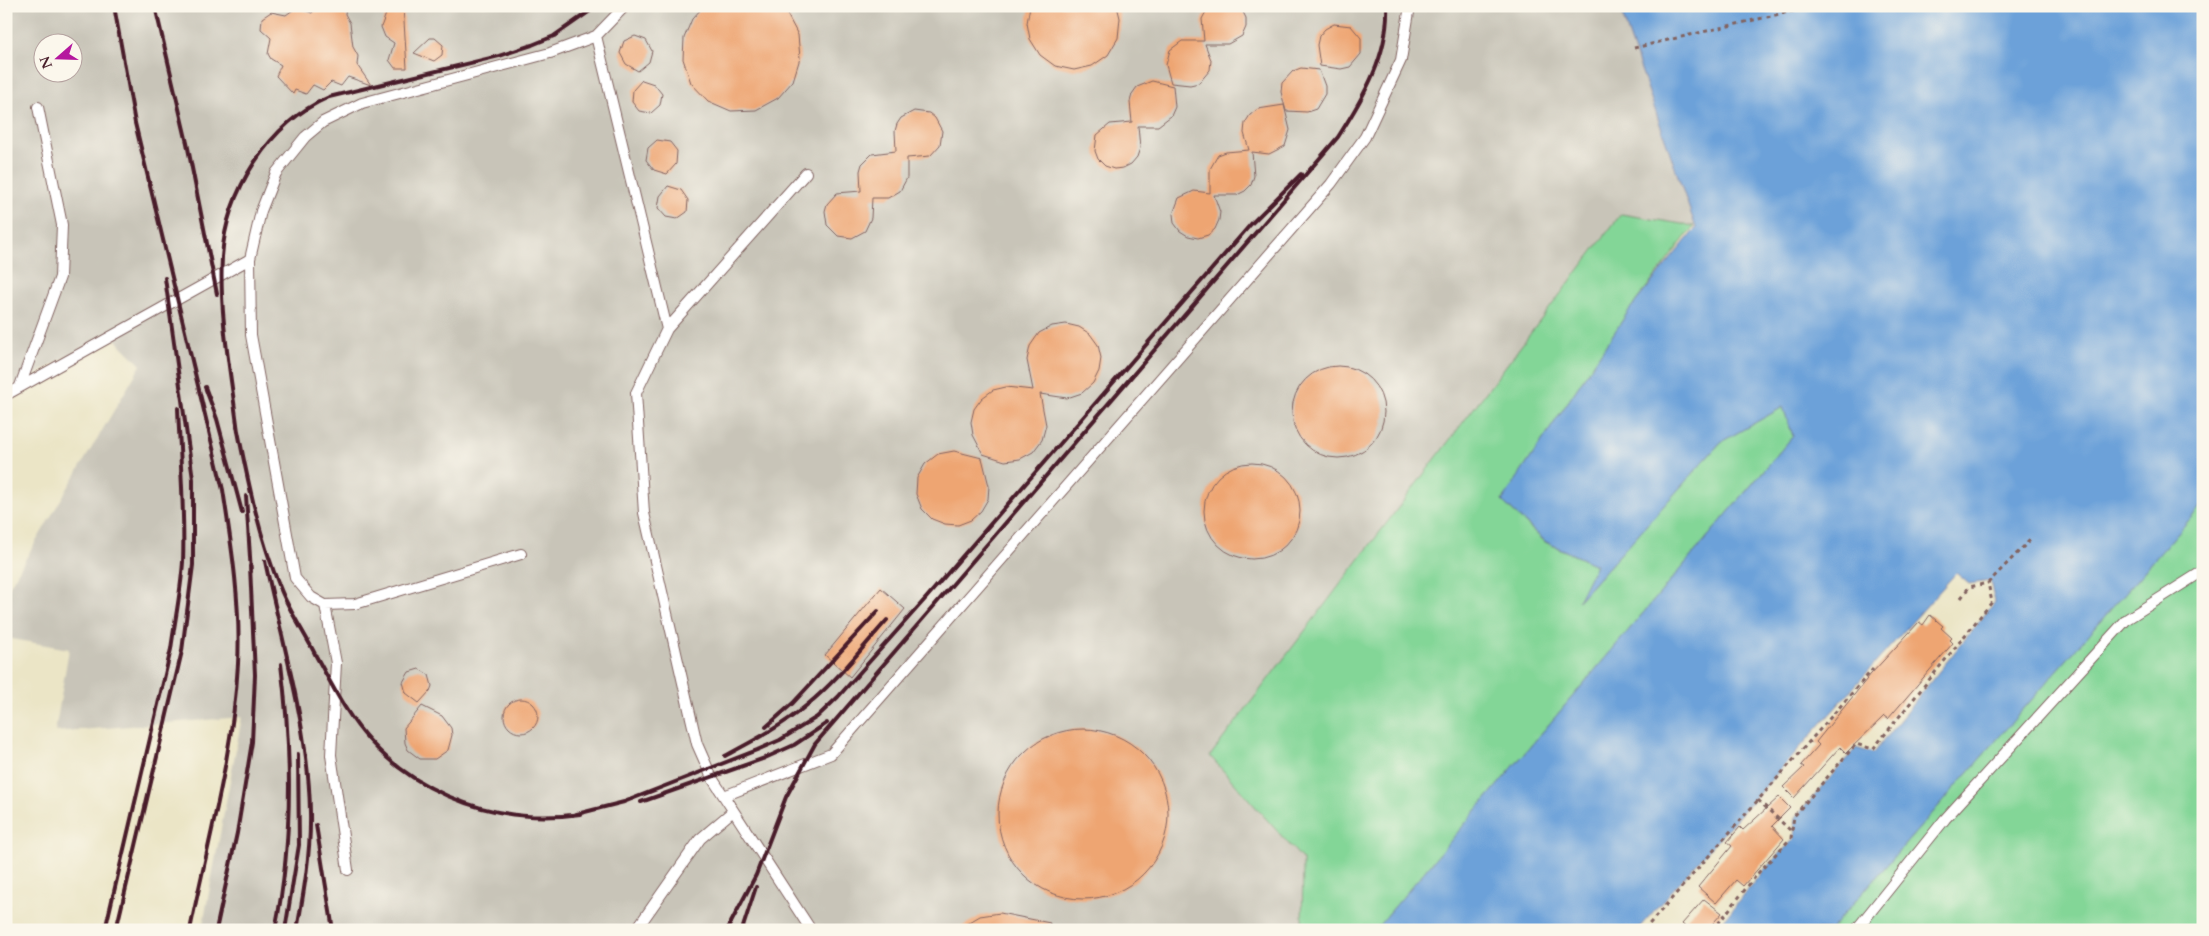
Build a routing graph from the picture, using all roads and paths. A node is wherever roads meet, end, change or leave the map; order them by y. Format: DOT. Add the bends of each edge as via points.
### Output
graph roads {
  1 [pos="625,6"];
  2 [pos="1410,6"];
  3 [pos="1814,6"];
  4 [pos="596,36"];
  5 [pos="1634,48"];
  6 [pos="38,107"];
  7 [pos="806,173"];
  8 [pos="250,259"];
  9 [pos="667,329"];
  10 [pos="20,386"];
  11 [pos="6,394"];
  12 [pos="2032,538"];
  13 [pos="521,554"];
  14 [pos="2203,571"];
  15 [pos="1988,583"];
  16 [pos="1961,598"];
  17 [pos="325,605"];
  18 [pos="1872,669"];
  19 [pos="724,796"];
  20 [pos="1758,800"];
  21 [pos="734,811"];
  22 [pos="1790,831"];
  23 [pos="348,870"];
  24 [pos="636,930"];
  25 [pos="811,930"];
  26 [pos="1644,930"];
  27 [pos="1713,930"];
  28 [pos="1856,930"];
  1 -- 4 [label="lane"];
  2 -- 19 [label="lane" via="1401,60 1365,137 1331,184 831,754"];
  3 -- 5 [label="path"];
  4 -- 8 [label="lane" via="550,52 362,103 323,122 305,137 276,173 261,211"];
  4 -- 9 [label="lane"];
  6 -- 10 [label="lane" via="62,225 60,277"];
  7 -- 9 [label="lane"];
  8 -- 10 [label="lane"];
  8 -- 17 [label="lane" via="251,335 294,578 311,597"];
  9 -- 19 [label="lane" via="636,394 644,513 696,744"];
  10 -- 11 [label="lane"];
  12 -- 15 [label="path"];
  13 -- 17 [label="lane" via="355,604"];
  14 -- 28 [label="lane" via="2127,619 1945,819"];
  15 -- 16 [label="path" via="1969,587"];
  15 -- 22 [label="path" via="1992,602 1873,749 1856,744 1794,816"];
  17 -- 23 [label="lane" via="336,663 331,755"];
  18 -- 20 [label="path"];
  19 -- 21 [label="lane"];
  20 -- 22 [label="path"];
  20 -- 26 [label="path"];
  21 -- 24 [label="lane" via="700,839"];
  21 -- 25 [label="lane"];
  22 -- 27 [label="path" via="1791,838"];
}
